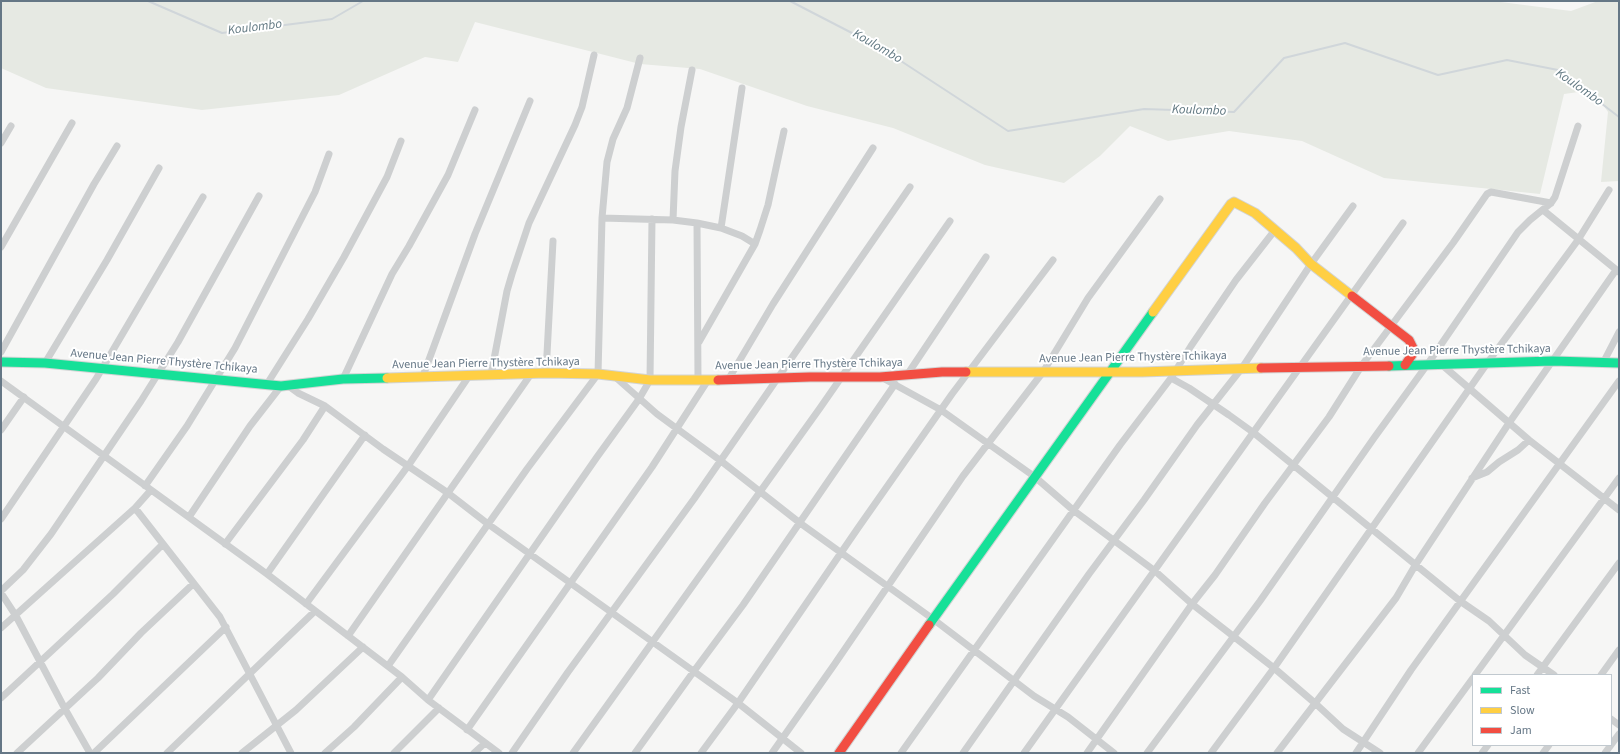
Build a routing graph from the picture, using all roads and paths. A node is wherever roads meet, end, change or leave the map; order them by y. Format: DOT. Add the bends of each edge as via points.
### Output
graph roads {
  1 [pos="594,55"];
  2 [pos="640,58"];
  3 [pos="692,70"];
  4 [pos="742,88"];
  5 [pos="530,101"];
  6 [pos="475,110"];
  7 [pos="72,123"];
  8 [pos="10,126"];
  9 [pos="1578,126"];
  10 [pos="784,132"];
  11 [pos="401,141"];
  12 [pos="1,143"];
  13 [pos="117,146"];
  14 [pos="873,148"];
  15 [pos="329,154"];
  16 [pos="159,168"];
  17 [pos="910,187"];
  18 [pos="1609,190"];
  19 [pos="259,196"];
  20 [pos="203,197"];
  21 [pos="1160,199"];
  22 [pos="1551,203"];
  23 [pos="1353,206"];
  24 [pos="1543,210"];
  25 [pos="602,218"];
  26 [pos="652,219"];
  27 [pos="673,220"];
  28 [pos="950,221"];
  29 [pos="697,223"];
  30 [pos="1403,223"];
  31 [pos="721,228"];
  32 [pos="1275,230"];
  33 [pos="1578,240"];
  34 [pos="553,241"];
  35 [pos="755,244"];
  36 [pos="1,247"];
  37 [pos="986,257"];
  38 [pos="1053,260"];
  39 [pos="1311,264"];
  40 [pos="1617,271"];
  41 [pos="1351,297"];
  42 [pos="1391,326"];
  43 [pos="1619,332"];
  44 [pos="699,342"];
  45 [pos="1,352"];
  46 [pos="1552,360"];
  47 [pos="1,362"];
  48 [pos="1488,362"];
  49 [pos="45,363"];
  50 [pos="1603,363"];
  51 [pos="1619,363"];
  52 [pos="1441,364"];
  53 [pos="1362,365"];
  54 [pos="1405,365"];
  55 [pos="1428,365"];
  56 [pos="1300,367"];
  57 [pos="1242,368"];
  58 [pos="102,369"];
  59 [pos="969,372"];
  60 [pos="1043,372"];
  61 [pos="1108,372"];
  62 [pos="546,373"];
  63 [pos="491,374"];
  64 [pos="531,374"];
  65 [pos="598,374"];
  66 [pos="158,375"];
  67 [pos="612,375"];
  68 [pos="907,375"];
  69 [pos="1173,375"];
  70 [pos="423,376"];
  71 [pos="469,376"];
  72 [pos="841,376"];
  73 [pos="880,377"];
  74 [pos="778,379"];
  75 [pos="216,380"];
  76 [pos="343,380"];
  77 [pos="650,380"];
  78 [pos="698,380"];
  79 [pos="708,380"];
  80 [pos="728,380"];
  81 [pos="1,382"];
  82 [pos="1619,382"];
  83 [pos="267,384"];
  84 [pos="895,384"];
  85 [pos="284,386"];
  86 [pos="1469,389"];
  87 [pos="24,397"];
  88 [pos="639,399"];
  89 [pos="1213,404"];
  90 [pos="325,406"];
  91 [pos="941,410"];
  92 [pos="1509,423"];
  93 [pos="63,427"];
  94 [pos="676,429"];
  95 [pos="1,430"];
  96 [pos="1254,434"];
  97 [pos="365,435"];
  98 [pos="1529,440"];
  99 [pos="988,444"];
  100 [pos="104,457"];
  101 [pos="721,461"];
  102 [pos="1560,464"];
  103 [pos="408,466"];
  104 [pos="1293,466"];
  105 [pos="1035,476"];
  106 [pos="1472,478"];
  107 [pos="1619,478"];
  108 [pos="148,488"];
  109 [pos="760,492"];
  110 [pos="448,493"];
  111 [pos="1334,498"];
  112 [pos="1604,498"];
  113 [pos="135,508"];
  114 [pos="1073,510"];
  115 [pos="1619,510"];
  116 [pos="189,517"];
  117 [pos="1,519"];
  118 [pos="800,523"];
  119 [pos="488,524"];
  120 [pos="1371,529"];
  121 [pos="1114,540"];
  122 [pos="163,544"];
  123 [pos="225,544"];
  124 [pos="841,553"];
  125 [pos="530,554"];
  126 [pos="1619,563"];
  127 [pos="1416,564"];
  128 [pos="1155,571"];
  129 [pos="267,574"];
  130 [pos="570,583"];
  131 [pos="193,584"];
  132 [pos="887,587"];
  133 [pos="1,592"];
  134 [pos="1460,601"];
  135 [pos="306,604"];
  136 [pos="1192,604"];
  137 [pos="315,611"];
  138 [pos="612,613"];
  139 [pos="16,616"];
  140 [pos="933,619"];
  141 [pos="1,628"];
  142 [pos="226,628"];
  143 [pos="348,636"];
  144 [pos="1504,636"];
  145 [pos="1234,637"];
  146 [pos="652,642"];
  147 [pos="363,647"];
  148 [pos="1619,650"];
  149 [pos="973,651"];
  150 [pos="40,662"];
  151 [pos="388,666"];
  152 [pos="1542,666"];
  153 [pos="1274,668"];
  154 [pos="694,671"];
  155 [pos="250,674"];
  156 [pos="1476,674"];
  157 [pos="1537,674"];
  158 [pos="1553,674"];
  159 [pos="1602,674"];
  160 [pos="402,677"];
  161 [pos="1472,679"];
  162 [pos="1013,681"];
  163 [pos="1,698"];
  164 [pos="428,700"];
  165 [pos="738,703"];
  166 [pos="1316,704"];
  167 [pos="439,708"];
  168 [pos="65,709"];
  169 [pos="1055,709"];
  170 [pos="277,726"];
  171 [pos="467,730"];
  172 [pos="1619,734"];
  173 [pos="782,738"];
  174 [pos="1096,740"];
  175 [pos="1364,742"];
  176 [pos="485,743"];
  177 [pos="1612,744"];
  178 [pos="17,753"];
  179 [pos="90,753"];
  180 [pos="94,753"];
  181 [pos="167,753"];
  182 [pos="242,753"];
  183 [pos="291,753"];
  184 [pos="325,753"];
  185 [pos="394,753"];
  186 [pos="474,753"];
  187 [pos="499,753"];
  188 [pos="512,753"];
  189 [pos="573,753"];
  190 [pos="636,753"];
  191 [pos="702,753"];
  192 [pos="772,753"];
  193 [pos="801,753"];
  194 [pos="839,753"];
  195 [pos="901,753"];
  196 [pos="963,753"];
  197 [pos="1024,753"];
  198 [pos="1087,753"];
  199 [pos="1114,753"];
  200 [pos="1146,753"];
  201 [pos="1211,753"];
  202 [pos="1278,753"];
  203 [pos="1356,753"];
  204 [pos="1380,753"];
  205 [pos="1418,753"];
  1 -- 63 [label="street" via="582,107 529,223 512,274"];
  2 -- 25 [label="street" via="627,108 609,151"];
  3 -- 27 [label="street" via="675,171"];
  4 -- 31 [label="street"];
  5 -- 70 [label="street" via="475,234"];
  6 -- 76 [label="street" via="448,175 392,274"];
  7 -- 36 [label="street"];
  8 -- 12 [label="street"];
  9 -- 22 [label="street"];
  10 -- 35 [label="street" via="768,205"];
  11 -- 83 [label="street" via="387,177 344,257"];
  13 -- 45 [label="street"];
  14 -- 80 [label="street" via="773,304"];
  15 -- 75 [label="street" via="321,178 305,210"];
  16 -- 49 [label="street"];
  17 -- 74 [label="street"];
  18 -- 33 [label="street"];
  19 -- 66 [label="street"];
  20 -- 58 [label="street"];
  21 -- 60 [label="street" via="1088,298"];
  22 -- 24 [label="street"];
  22 -- 42 [label="street" via="1489,192"];
  23 -- 39 [label="street"];
  24 -- 33 [label="street"];
  24 -- 55 [label="street" via="1518,232"];
  25 -- 26 [label="street"];
  25 -- 65 [label="street"];
  26 -- 27 [label="street"];
  26 -- 77 [label="street"];
  27 -- 29 [label="street"];
  28 -- 72 [label="street"];
  29 -- 31 [label="street"];
  29 -- 44 [label="street"];
  30 -- 41 [label="street"];
  31 -- 35 [label="street"];
  32 -- 39 [label="street"];
  32 -- 61 [label="street" via="1243,206 1234,202 1231,204"];
  32 -- 69 [label="street" via="1236,280"];
  33 -- 40 [label="street"];
  33 -- 48 [label="street"];
  34 -- 62 [label="street"];
  35 -- 44 [label="street"];
  37 -- 68 [label="street"];
  38 -- 59 [label="street"];
  39 -- 41 [label="street"];
  39 -- 57 [label="street"];
  40 -- 46 [label="street"];
  41 -- 42 [label="street"];
  41 -- 56 [label="street"];
  42 -- 53 [label="street"];
  42 -- 54 [label="street" via="1412,344 1412,355"];
  43 -- 50 [label="street"];
  44 -- 78 [label="street"];
  46 -- 48 [label="street, Avenue Jean Pierre Thystère Tchikaya"];
  46 -- 50 [label="street, Avenue Jean Pierre Thystère Tchikaya"];
  46 -- 92 [label="street"];
  47 -- 49 [label="street, Avenue Jean Pierre Thystère Tchikaya"];
  48 -- 52 [label="street, Avenue Jean Pierre Thystère Tchikaya"];
  48 -- 86 [label="street"];
  49 -- 58 [label="street, Avenue Jean Pierre Thystère Tchikaya"];
  50 -- 51 [label="street, Avenue Jean Pierre Thystère Tchikaya"];
  52 -- 55 [label="street, Avenue Jean Pierre Thystère Tchikaya"];
  52 -- 86 [label="street"];
  53 -- 54 [label="street, Avenue Jean Pierre Thystère Tchikaya"];
  53 -- 56 [label="street, Avenue Jean Pierre Thystère Tchikaya"];
  53 -- 104 [label="street"];
  54 -- 55 [label="street, Avenue Jean Pierre Thystère Tchikaya"];
  55 -- 111 [label="street"];
  56 -- 57 [label="street, Avenue Jean Pierre Thystère Tchikaya"];
  56 -- 96 [label="street"];
  57 -- 69 [label="street, Avenue Jean Pierre Thystère Tchikaya"];
  57 -- 89 [label="street"];
  58 -- 66 [label="street, Avenue Jean Pierre Thystère Tchikaya"];
  58 -- 93 [label="street"];
  59 -- 60 [label="street, Avenue Jean Pierre Thystère Tchikaya"];
  59 -- 68 [label="street, Avenue Jean Pierre Thystère Tchikaya"];
  59 -- 91 [label="street"];
  60 -- 61 [label="street, Avenue Jean Pierre Thystère Tchikaya"];
  60 -- 99 [label="street"];
  61 -- 69 [label="street, Avenue Jean Pierre Thystère Tchikaya"];
  61 -- 105 [label="street"];
  62 -- 64 [label="street, Avenue Jean Pierre Thystère Tchikaya"];
  62 -- 65 [label="street, Avenue Jean Pierre Thystère Tchikaya"];
  63 -- 64 [label="street, Avenue Jean Pierre Thystère Tchikaya"];
  63 -- 71 [label="street, Avenue Jean Pierre Thystère Tchikaya"];
  64 -- 110 [label="street"];
  65 -- 67 [label="street, Avenue Jean Pierre Thystère Tchikaya"];
  65 -- 119 [label="street"];
  66 -- 75 [label="street, Avenue Jean Pierre Thystère Tchikaya"];
  66 -- 100 [label="street"];
  67 -- 77 [label="street, Avenue Jean Pierre Thystère Tchikaya"];
  67 -- 88 [label="street"];
  68 -- 73 [label="street, Avenue Jean Pierre Thystère Tchikaya"];
  69 -- 89 [label="street"];
  69 -- 114 [label="street"];
  70 -- 71 [label="street, Avenue Jean Pierre Thystère Tchikaya"];
  70 -- 76 [label="street, Avenue Jean Pierre Thystère Tchikaya"];
  71 -- 103 [label="street"];
  72 -- 73 [label="street, Avenue Jean Pierre Thystère Tchikaya"];
  72 -- 74 [label="street, Avenue Jean Pierre Thystère Tchikaya"];
  72 -- 109 [label="street"];
  73 -- 84 [label="street"];
  74 -- 80 [label="street, Avenue Jean Pierre Thystère Tchikaya"];
  74 -- 101 [label="street"];
  75 -- 83 [label="street, Avenue Jean Pierre Thystère Tchikaya"];
  75 -- 108 [label="street"];
  76 -- 85 [label="street, Avenue Jean Pierre Thystère Tchikaya"];
  77 -- 78 [label="street, Avenue Jean Pierre Thystère Tchikaya"];
  77 -- 88 [label="street"];
  78 -- 79 [label="street, Avenue Jean Pierre Thystère Tchikaya"];
  79 -- 80 [label="street, Avenue Jean Pierre Thystère Tchikaya"];
  79 -- 94 [label="street"];
  81 -- 87 [label="street"];
  82 -- 102 [label="street"];
  83 -- 85 [label="street, Avenue Jean Pierre Thystère Tchikaya"];
  84 -- 91 [label="street"];
  84 -- 118 [label="street"];
  85 -- 90 [label="street"];
  85 -- 116 [label="street" via="250,426"];
  86 -- 92 [label="street"];
  86 -- 120 [label="street"];
  87 -- 93 [label="street"];
  87 -- 95 [label="street"];
  88 -- 94 [label="street"];
  88 -- 125 [label="street"];
  89 -- 96 [label="street"];
  89 -- 121 [label="street"];
  90 -- 97 [label="street"];
  90 -- 123 [label="street"];
  91 -- 99 [label="street"];
  91 -- 124 [label="street"];
  92 -- 98 [label="street"];
  92 -- 106 [label="street"];
  93 -- 100 [label="street"];
  93 -- 117 [label="street"];
  94 -- 101 [label="street"];
  94 -- 130 [label="street"];
  96 -- 104 [label="street"];
  96 -- 128 [label="street"];
  97 -- 103 [label="street"];
  97 -- 129 [label="street"];
  98 -- 102 [label="street"];
  98 -- 106 [label="street" via="1487,472"];
  99 -- 105 [label="street"];
  99 -- 132 [label="street"];
  100 -- 108 [label="street"];
  100 -- 133 [label="street" via="47,540"];
  101 -- 109 [label="street"];
  101 -- 138 [label="street"];
  102 -- 112 [label="street"];
  102 -- 134 [label="street"];
  103 -- 110 [label="street"];
  103 -- 135 [label="street"];
  104 -- 111 [label="street"];
  104 -- 136 [label="street"];
  105 -- 114 [label="street"];
  105 -- 140 [label="street"];
  106 -- 127 [label="street"];
  107 -- 112 [label="street"];
  108 -- 113 [label="street"];
  108 -- 116 [label="street"];
  109 -- 118 [label="street"];
  109 -- 146 [label="street"];
  110 -- 119 [label="street"];
  110 -- 143 [label="street"];
  111 -- 120 [label="street"];
  111 -- 145 [label="street"];
  112 -- 115 [label="street"];
  112 -- 144 [label="street"];
  113 -- 122 [label="street"];
  113 -- 139 [label="street"];
  114 -- 121 [label="street"];
  114 -- 149 [label="street"];
  116 -- 123 [label="street"];
  118 -- 124 [label="street"];
  118 -- 154 [label="street"];
  119 -- 125 [label="street"];
  119 -- 151 [label="street"];
  120 -- 127 [label="street"];
  120 -- 153 [label="street"];
  121 -- 128 [label="street"];
  121 -- 162 [label="street"];
  122 -- 131 [label="street"];
  122 -- 150 [label="street"];
  123 -- 129 [label="street"];
  124 -- 132 [label="street"];
  124 -- 165 [label="street"];
  125 -- 130 [label="street"];
  125 -- 164 [label="street"];
  126 -- 152 [label="street"];
  127 -- 134 [label="street"];
  127 -- 166 [label="street" via="1396,598"];
  128 -- 136 [label="street"];
  128 -- 169 [label="street"];
  129 -- 135 [label="street"];
  130 -- 138 [label="street"];
  130 -- 171 [label="street"];
  131 -- 142 [label="street"];
  131 -- 168 [label="street"];
  132 -- 140 [label="street"];
  132 -- 173 [label="street"];
  133 -- 139 [label="street"];
  134 -- 144 [label="street" via="1489,621"];
  134 -- 175 [label="street"];
  135 -- 137 [label="street"];
  136 -- 145 [label="street"];
  136 -- 174 [label="street"];
  137 -- 143 [label="street"];
  137 -- 155 [label="street"];
  138 -- 146 [label="street"];
  138 -- 188 [label="street"];
  139 -- 141 [label="street"];
  139 -- 150 [label="street"];
  140 -- 149 [label="street"];
  140 -- 194 [label="street"];
  142 -- 155 [label="street"];
  142 -- 180 [label="street"];
  143 -- 147 [label="street"];
  144 -- 152 [label="street"];
  144 -- 156 [label="street"];
  145 -- 153 [label="street"];
  145 -- 200 [label="street"];
  146 -- 154 [label="street"];
  146 -- 189 [label="street"];
  147 -- 151 [label="street"];
  147 -- 170 [label="street"];
  148 -- 159 [label="street"];
  149 -- 162 [label="street"];
  149 -- 195 [label="street"];
  150 -- 163 [label="street"];
  150 -- 168 [label="street"];
  151 -- 160 [label="street"];
  152 -- 157 [label="street"];
  152 -- 158 [label="street"];
  153 -- 166 [label="street"];
  153 -- 201 [label="street"];
  154 -- 165 [label="street"];
  154 -- 190 [label="street"];
  155 -- 170 [label="street"];
  155 -- 181 [label="street"];
  160 -- 164 [label="street"];
  160 -- 184 [label="street"];
  161 -- 205 [label="street"];
  162 -- 169 [label="street"];
  162 -- 196 [label="street"];
  164 -- 167 [label="street"];
  165 -- 173 [label="street"];
  165 -- 191 [label="street"];
  166 -- 175 [label="street" via="1343,729"];
  166 -- 202 [label="street"];
  167 -- 171 [label="street"];
  167 -- 185 [label="street"];
  168 -- 178 [label="street"];
  168 -- 179 [label="street"];
  169 -- 174 [label="street" via="1077,723"];
  169 -- 197 [label="street"];
  170 -- 182 [label="street"];
  170 -- 183 [label="street"];
  171 -- 176 [label="street"];
  172 -- 177 [label="street"];
  173 -- 192 [label="street"];
  173 -- 193 [label="street"];
  174 -- 198 [label="street"];
  174 -- 199 [label="street"];
  175 -- 203 [label="street"];
  175 -- 204 [label="street"];
  176 -- 186 [label="street"];
  176 -- 187 [label="street"];
}
